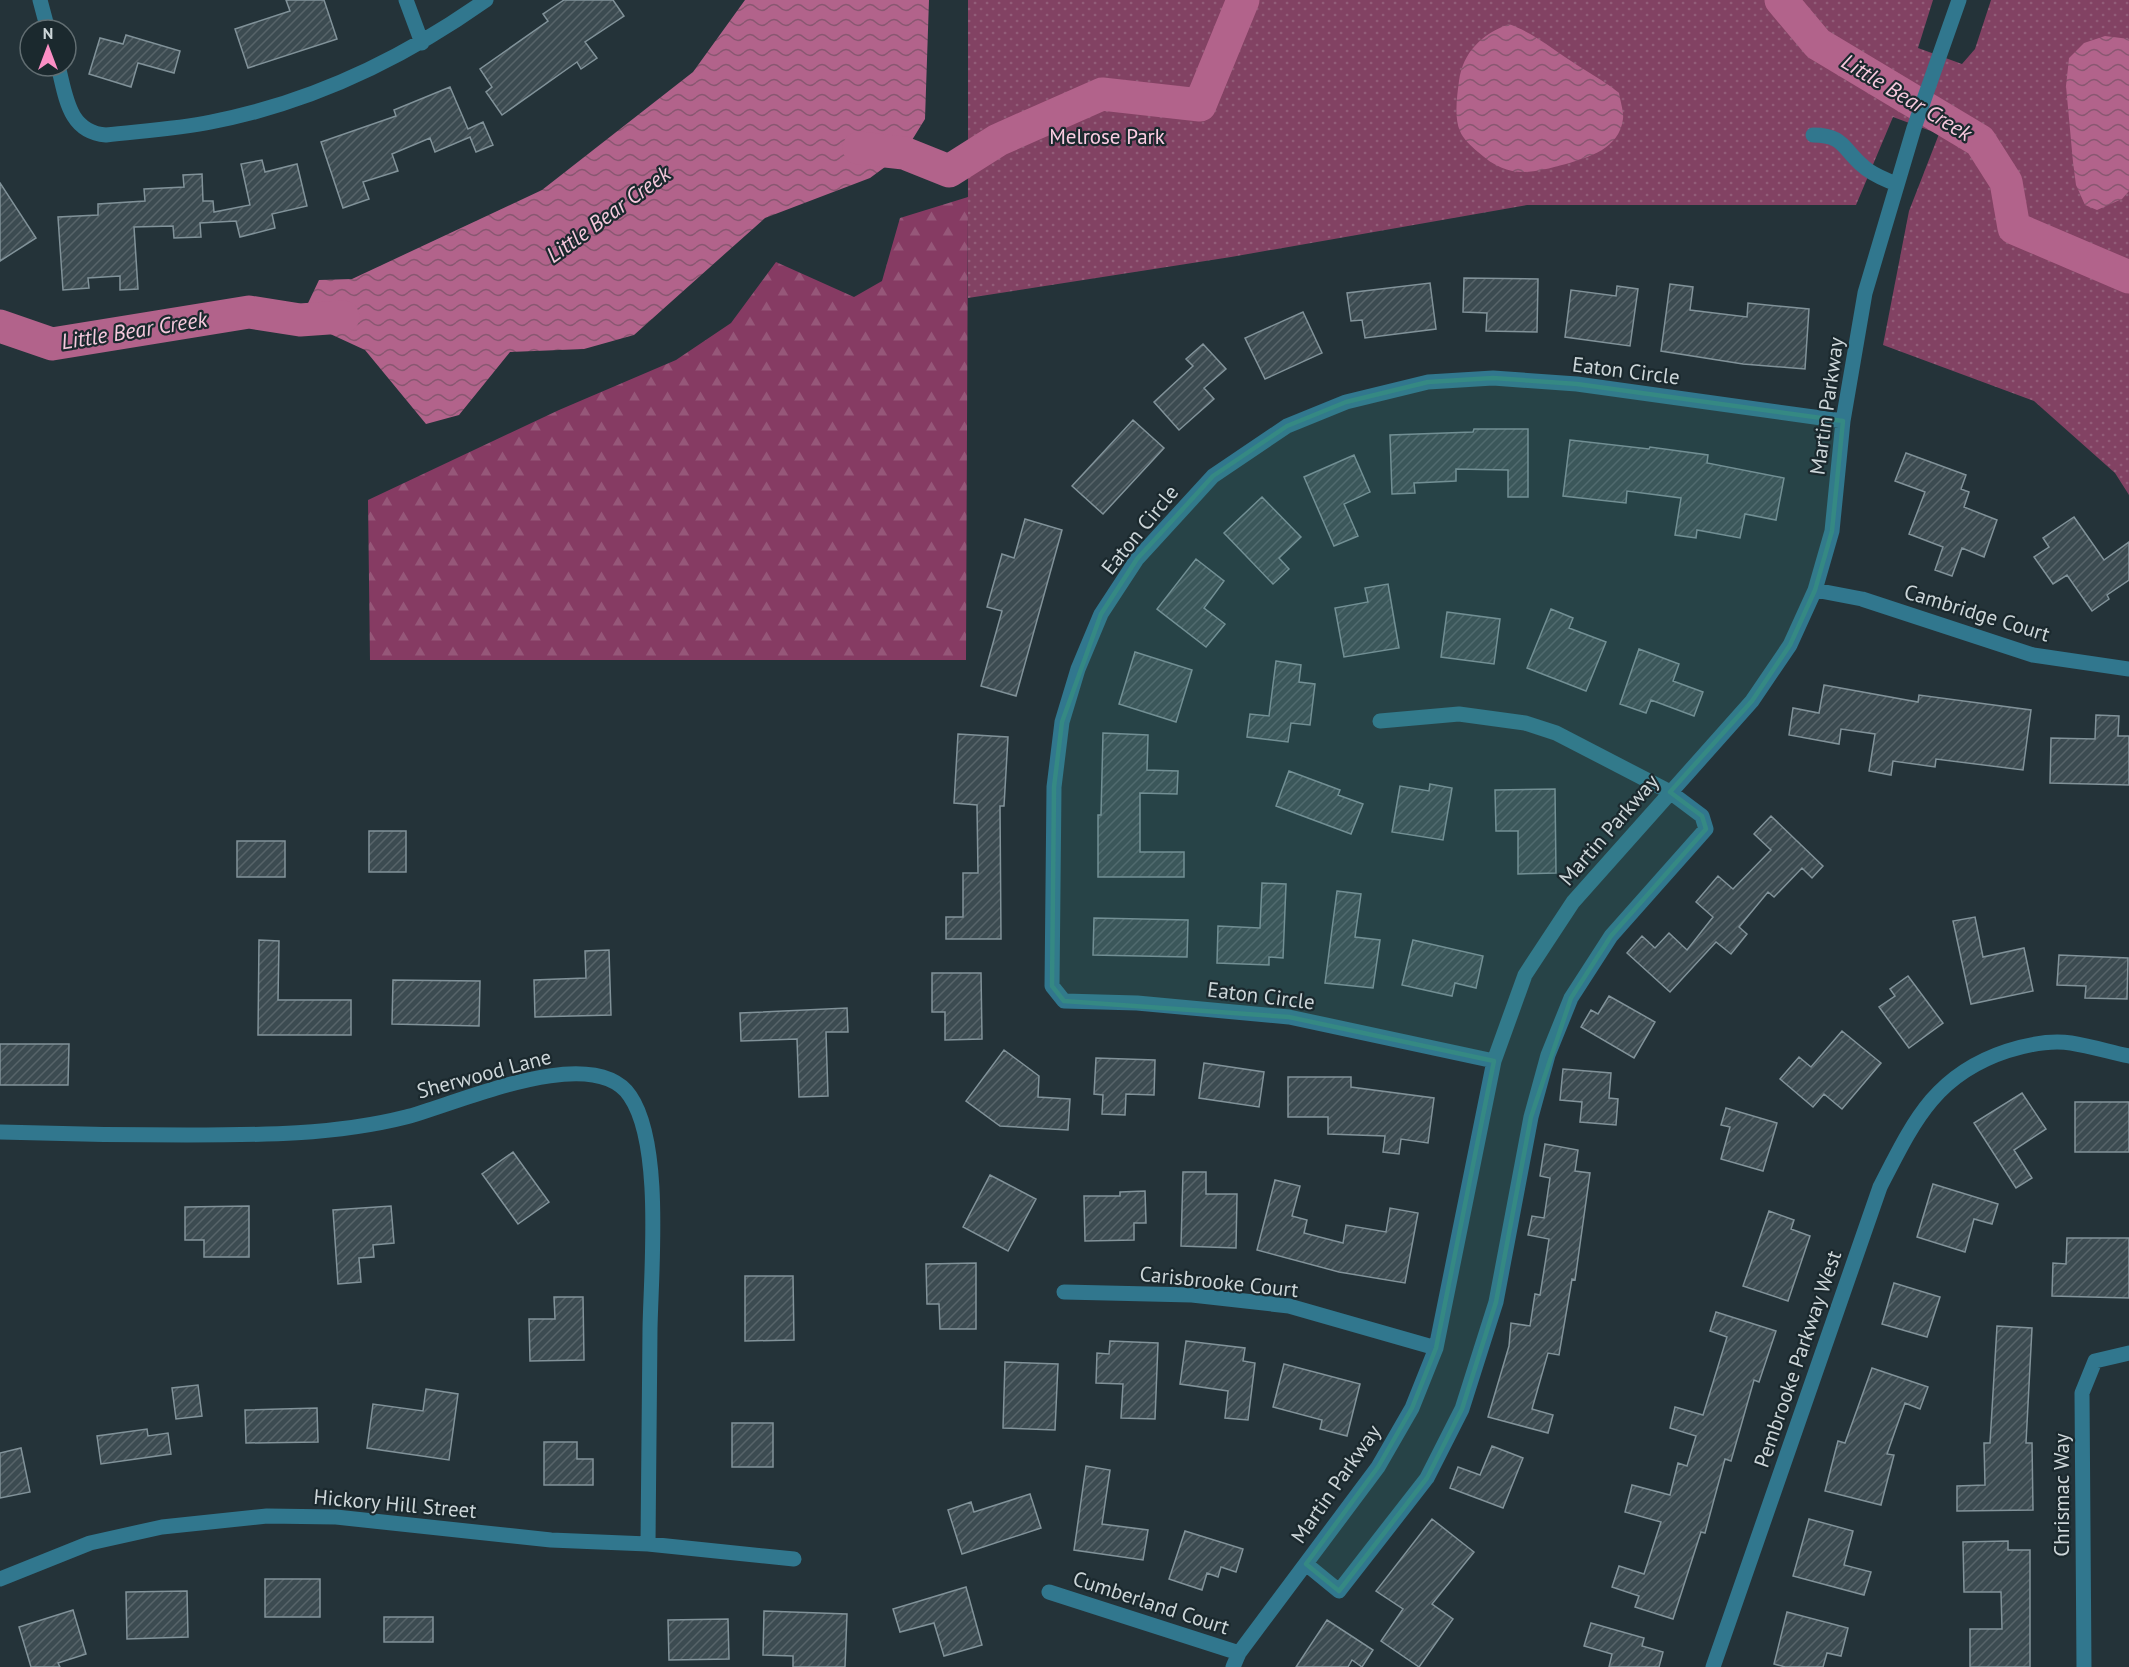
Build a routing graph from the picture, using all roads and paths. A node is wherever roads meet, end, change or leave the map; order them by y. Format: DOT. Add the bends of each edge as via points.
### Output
graph roads {
  1 [pos="40,0"];
  2 [pos="406,0"];
  3 [pos="486,0"];
  4 [pos="1959,0"];
  5 [pos="45,18"];
  6 [pos="422,43"];
  7 [pos="61,78"];
  8 [pos="1813,135"];
  9 [pos="1896,184"];
  10 [pos="1843,422"];
  11 [pos="1815,590"];
  12 [pos="2129,669"];
  13 [pos="1380,721"];
  14 [pos="1670,792"];
  15 [pos="2129,1056"];
  16 [pos="1494,1061"];
  17 [pos="0,1132"];
  18 [pos="1064,1292"];
  19 [pos="1436,1348"];
  20 [pos="2129,1353"];
  21 [pos="648,1544"];
  22 [pos="794,1558"];
  23 [pos="1306,1564"];
  24 [pos="0,1579"];
  25 [pos="1049,1592"];
  26 [pos="1236,1660"];
  27 [pos="1713,1667"];
  28 [pos="2084,1667"];
  1 -- 5 [label="street"];
  2 -- 6 [label="street"];
  3 -- 6 [label="street"];
  4 -- 9 [label="street, Martin Parkway"];
  6 -- 7 [label="street" via="321,91 269,108 210,123 106,135 92,134 78,124"];
  8 -- 9 [label="street" via="1839,141 1871,173"];
  9 -- 10 [label="street, Martin Parkway" via="1865,293"];
  10 -- 11 [label="street, Martin Parkway" via="1832,531"];
  10 -- 16 [label="street, Eaton Circle" via="1577,384 1493,378 1428,382 1346,402 1287,426 1213,476 1137,559 1101,614 1062,722 1054,787 1052,986 1064,1001 1137,1003 1289,1017"];
  11 -- 12 [label="street, Cambridge Court" via="1862,599 2032,655"];
  11 -- 14 [label="street, Martin Parkway" via="1790,645 1752,701"];
  13 -- 14 [label="street" via="1459,714 1525,723 1556,733"];
  14 -- 16 [label="street, Martin Parkway" via="1573,902 1525,975"];
  14 -- 23 [label="street" via="1702,816 1706,829 1611,936 1571,998 1548,1055 1531,1117 1497,1302 1462,1409 1427,1478 1339,1591"];
  15 -- 27 [label="street, Pembrooke Parkway West" via="2068,1043 2022,1047 1978,1062 1950,1080 1912,1124 1880,1187"];
  16 -- 19 [label="street, Martin Parkway"];
  17 -- 21 [label="street, Sherwood Lane" via="307,1132 355,1128 407,1117 530,1079 567,1074 593,1075 617,1082 640,1114 652,1189"];
  18 -- 19 [label="street, Carisbrooke Court" via="1192,1295 1289,1306"];
  19 -- 23 [label="street, Martin Parkway" via="1412,1408 1378,1467"];
  20 -- 28 [label="street, Chrismac Way" via="2094,1361 2082,1393"];
  21 -- 22 [label="street, Hickory Hill Street"];
  21 -- 24 [label="street, Hickory Hill Street" via="551,1540 336,1517 267,1516 162,1527 90,1543"];
  23 -- 26 [label="street, Martin Parkway"];
  25 -- 26 [label="street, Cumberland Court"];
}
